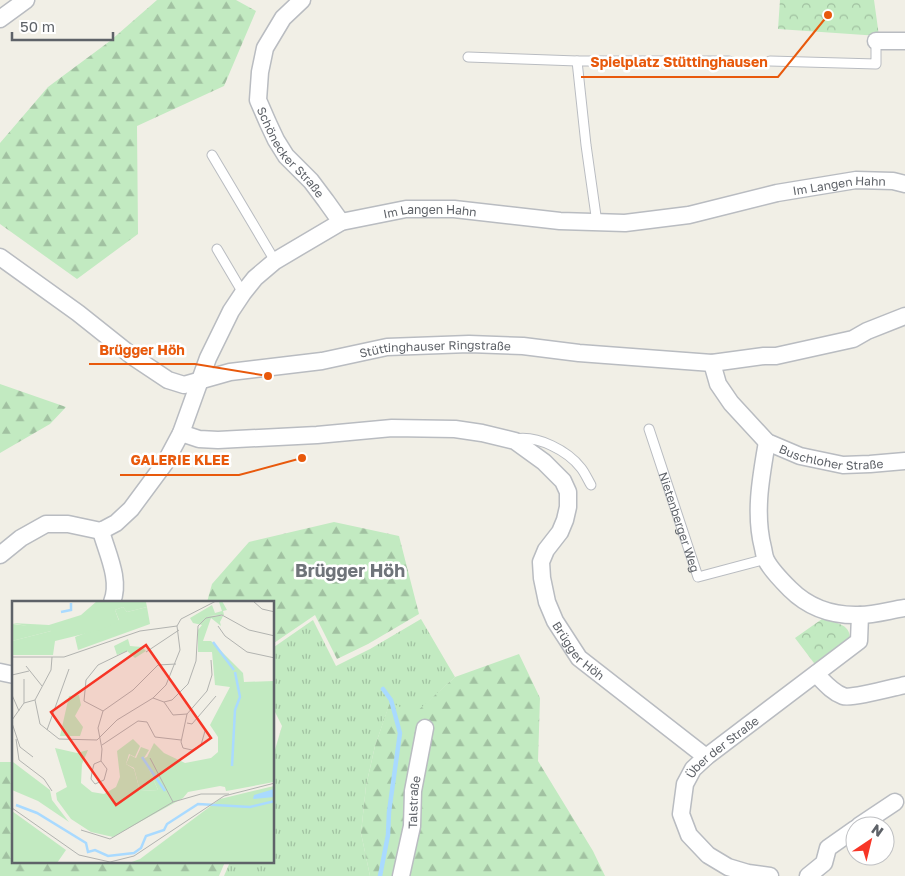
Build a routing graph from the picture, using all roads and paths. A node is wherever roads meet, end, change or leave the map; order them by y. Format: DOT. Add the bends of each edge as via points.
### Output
graph roads {
  1 [pos="26,0"];
  2 [pos="302,0"];
  3 [pos="0,19"];
  4 [pos="876,41"];
  5 [pos="905,42"];
  6 [pos="468,57"];
  7 [pos="576,61"];
  8 [pos="729,61"];
  9 [pos="770,61"];
  10 [pos="212,155"];
  11 [pos="905,184"];
  12 [pos="341,222"];
  13 [pos="597,223"];
  14 [pos="217,249"];
  15 [pos="0,257"];
  16 [pos="275,262"];
  17 [pos="243,294"];
  18 [pos="905,316"];
  19 [pos="712,363"];
  20 [pos="201,380"];
  21 [pos="649,429"];
  22 [pos="181,433"];
  23 [pos="511,440"];
  24 [pos="767,442"];
  25 [pos="905,461"];
  26 [pos="591,486"];
  27 [pos="101,531"];
  28 [pos="0,555"];
  29 [pos="766,559"];
  30 [pos="112,601"];
  31 [pos="905,608"];
  32 [pos="860,615"];
  33 [pos="816,674"];
  34 [pos="905,685"];
  35 [pos="425,728"];
  36 [pos="706,757"];
  37 [pos="895,802"];
  38 [pos="874,816"];
  39 [pos="845,836"];
  40 [pos="401,876"];
  41 [pos="770,876"];
  42 [pos="808,876"];
  1 -- 3 [label="street"];
  2 -- 12 [label="street, Schönecker Straße" via="284,18 265,48 258,100 286,156 311,181"];
  4 -- 5 [label="street"];
  4 -- 9 [label="lane" via="876,64"];
  6 -- 7 [label="lane"];
  7 -- 8 [label="lane"];
  7 -- 13 [label="lane"];
  10 -- 16 [label="lane"];
  11 -- 13 [label="street, Im Langen Hahn" via="856,180 777,193 689,215"];
  12 -- 13 [label="street, Im Langen Hahn" via="406,209 454,208"];
  12 -- 16 [label="street, Im Langen Hahn"];
  14 -- 17 [label="lane"];
  15 -- 20 [label="street, Stüttinghauser Ringstraße" via="168,380 184,385"];
  16 -- 17 [label="street, Im Langen Hahn" via="255,278"];
  17 -- 20 [label="street, Im Langen Hahn" via="208,358"];
  18 -- 19 [label="street, Stüttinghauser Ringstraße" via="866,331 853,340 776,356"];
  19 -- 20 [label="street, Stüttinghauser Ringstraße" via="469,344 387,347 322,361 230,372"];
  19 -- 24 [label="street, Buschloher Straße" via="718,384 726,396"];
  20 -- 22 [label="street, Im Langen Hahn"];
  21 -- 29 [label="lane, Nietenberger Weg" via="698,577"];
  22 -- 23 [label="street, Brügger Höh" via="199,439 218,440 392,428 455,429"];
  22 -- 27 [label="street, Im Langen Hahn" via="165,462 131,509"];
  23 -- 26 [label="lane" via="535,440 554,446 570,456"];
  23 -- 36 [label="street, Brügger Höh" via="544,462 563,481 568,492 565,520 542,562 547,602 555,621 579,658"];
  24 -- 25 [label="street, Buschloher Straße" via="800,456 843,465"];
  24 -- 29 [label="street" via="759,500 760,535"];
  27 -- 28 [label="street" via="68,524 46,524"];
  27 -- 30 [label="street" via="115,578"];
  29 -- 32 [label="street" via="782,581 805,602 833,613"];
  31 -- 32 [label="street"];
  32 -- 33 [label="street, Über der Straße" via="859,641"];
  33 -- 34 [label="street" via="830,689 845,697"];
  33 -- 36 [label="street, Über der Straße"];
  35 -- 40 [label="street, Talstraße" via="413,791 412,826"];
  36 -- 41 [label="street, Über der Straße" via="693,769 685,784 681,814 689,835 708,855 728,867"];
  37 -- 38 [label="street"];
  39 -- 42 [label="street" via="828,848 824,863"];
}
